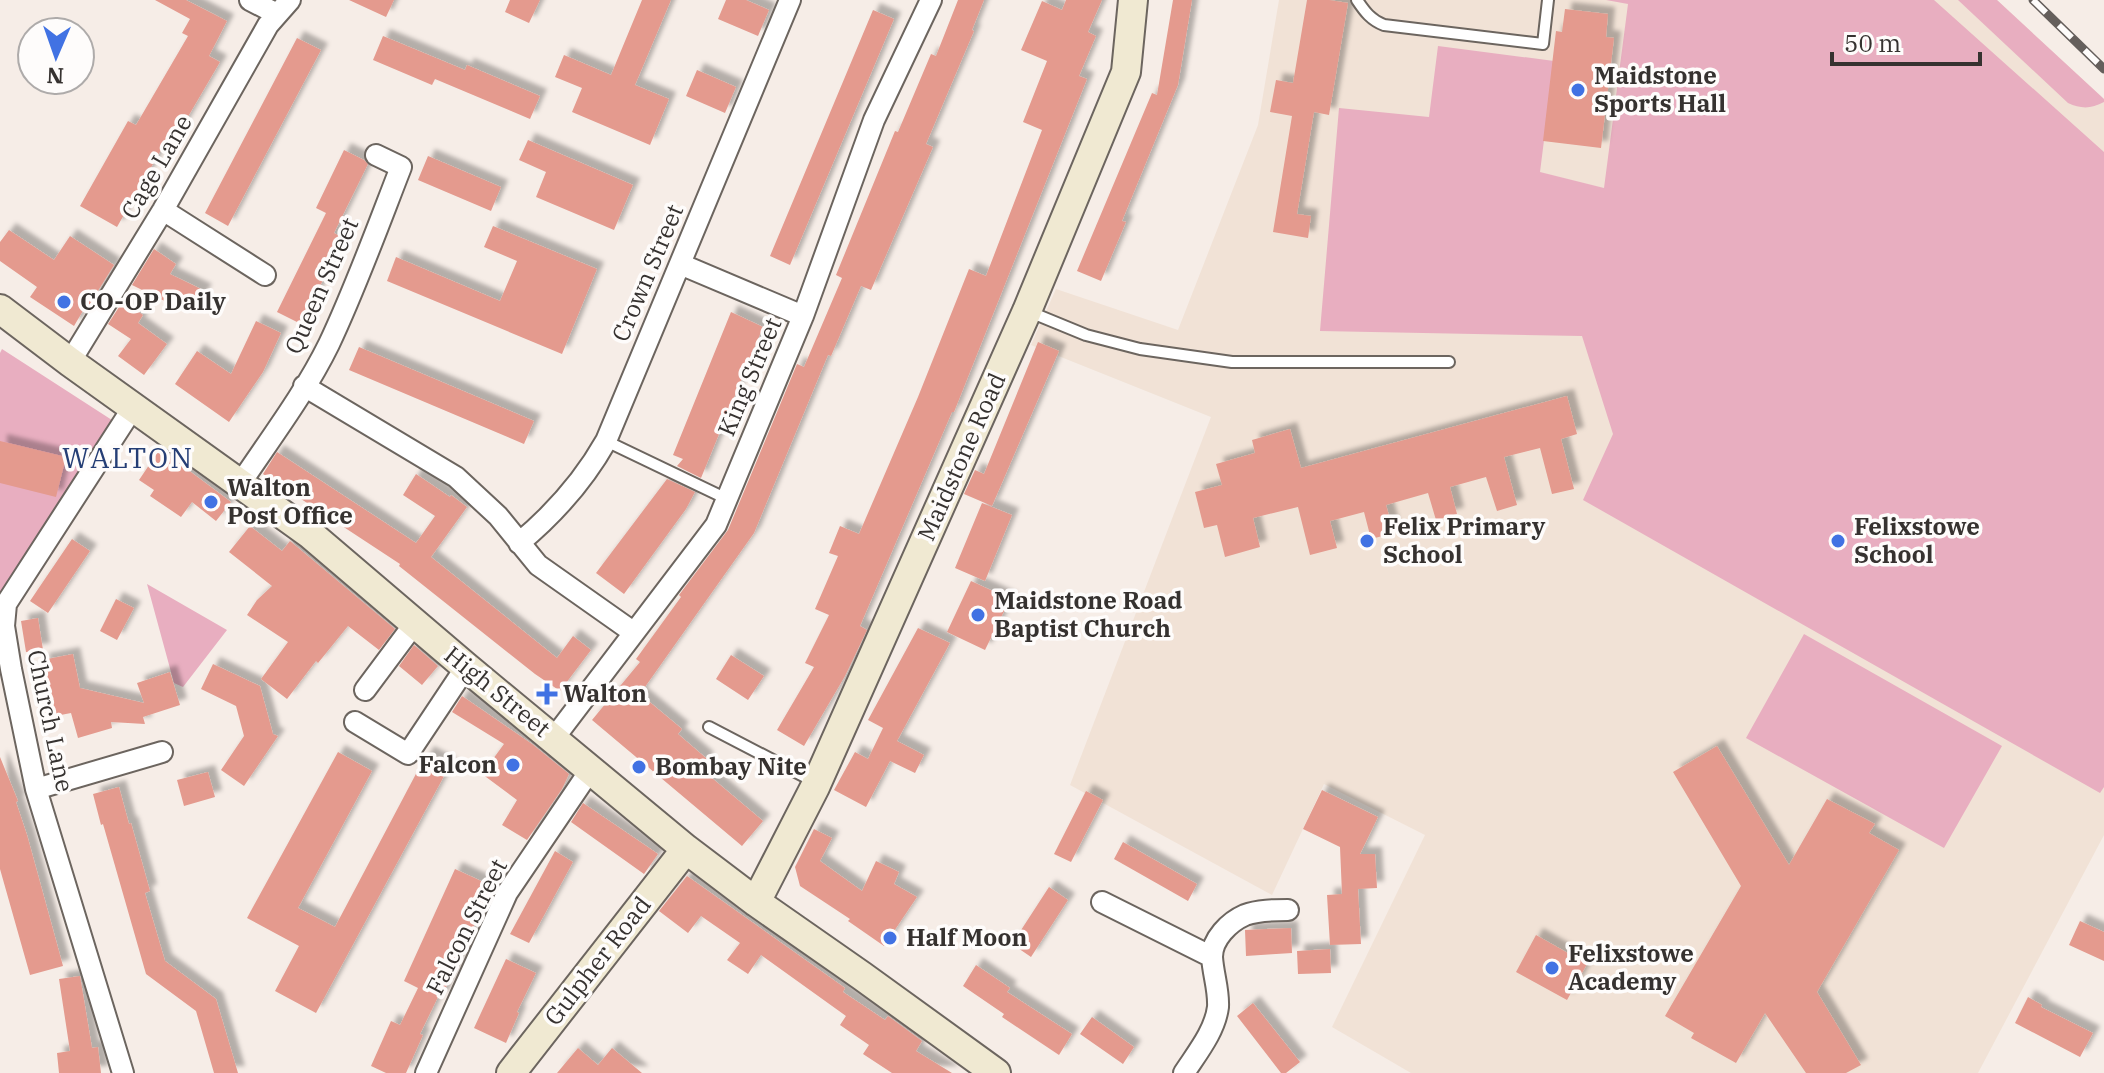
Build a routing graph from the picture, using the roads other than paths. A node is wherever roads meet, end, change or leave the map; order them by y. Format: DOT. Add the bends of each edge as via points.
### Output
graph roads {
  1 [pos="250,0"];
  2 [pos="790,0"];
  3 [pos="931,0"];
  4 [pos="1133,0"];
  5 [pos="1357,0"];
  6 [pos="1548,0"];
  7 [pos="284,7"];
  8 [pos="376,155"];
  9 [pos="163,210"];
  10 [pos="680,264"];
  11 [pos="265,275"];
  12 [pos="0,309"];
  13 [pos="1027,311"];
  14 [pos="803,316"];
  15 [pos="70,362"];
  16 [pos="1449,362"];
  17 [pos="304,386"];
  18 [pos="134,406"];
  19 [pos="606,441"];
  20 [pos="240,484"];
  21 [pos="727,499"];
  22 [pos="519,543"];
  23 [pos="415,623"];
  24 [pos="633,632"];
  25 [pos="466,667"];
  26 [pos="5,671"];
  27 [pos="365,690"];
  28 [pos="355,722"];
  29 [pos="709,727"];
  30 [pos="554,738"];
  31 [pos="162,752"];
  32 [pos="591,769"];
  33 [pos="817,783"];
  34 [pos="36,789"];
  35 [pos="686,849"];
  36 [pos="756,902"];
  37 [pos="1102,902"];
  38 [pos="1288,910"];
  39 [pos="1212,957"];
  40 [pos="123,1073"];
  41 [pos="426,1073"];
  42 [pos="511,1073"];
  43 [pos="996,1073"];
  44 [pos="1184,1073"];
  1 -- 7 [label="street"];
  2 -- 10 [label="street, Crown Street"];
  3 -- 14 [label="street, King Street" via="874,120"];
  4 -- 13 [label="street, Maidstone Road" via="1126,72"];
  5 -- 6 [label="lane" via="1366,14 1384,25 1543,44"];
  7 -- 9 [label="street, Cage Lane" via="268,25"];
  8 -- 17 [label="street, Queen Street" via="401,167 328,346"];
  9 -- 11 [label="street"];
  9 -- 15 [label="street, Cage Lane"];
  10 -- 14 [label="street"];
  10 -- 19 [label="street, Crown Street"];
  12 -- 15 [label="street, High Street"];
  13 -- 16 [label="lane" via="1140,349 1232,362"];
  13 -- 33 [label="street, Maidstone Road"];
  14 -- 21 [label="street, King Street"];
  15 -- 18 [label="street, High Street"];
  17 -- 20 [label="street, Queen Street"];
  17 -- 22 [label="street" via="456,477"];
  18 -- 20 [label="street, High Street"];
  18 -- 26 [label="street, Church Lane" via="6,604"];
  19 -- 21 [label="lane"];
  19 -- 22 [label="street, Crown Street" via="566,497"];
  20 -- 23 [label="street, High Street" via="310,534"];
  21 -- 24 [label="street, King Street" via="716,525"];
  22 -- 24 [label="street" via="538,565"];
  23 -- 25 [label="street, High Street"];
  23 -- 27 [label="street"];
  24 -- 30 [label="street, King Street"];
  25 -- 28 [label="street" via="408,754"];
  25 -- 30 [label="street, High Street"];
  26 -- 34 [label="street, Church Lane"];
  29 -- 33 [label="lane"];
  30 -- 32 [label="street, High Street"];
  31 -- 34 [label="street"];
  32 -- 35 [label="street, High Street"];
  32 -- 41 [label="street, Falcon Street" via="507,893"];
  33 -- 36 [label="street, Maidstone Road"];
  34 -- 40 [label="street, Church Lane"];
  35 -- 36 [label="street, High Street"];
  35 -- 42 [label="street, Gulpher Road"];
  36 -- 43 [label="street, High Street"];
  37 -- 39 [label="street"];
  38 -- 39 [label="street" via="1244,915 1219,936"];
  39 -- 44 [label="street" via="1218,1008 1210,1032"];
}
